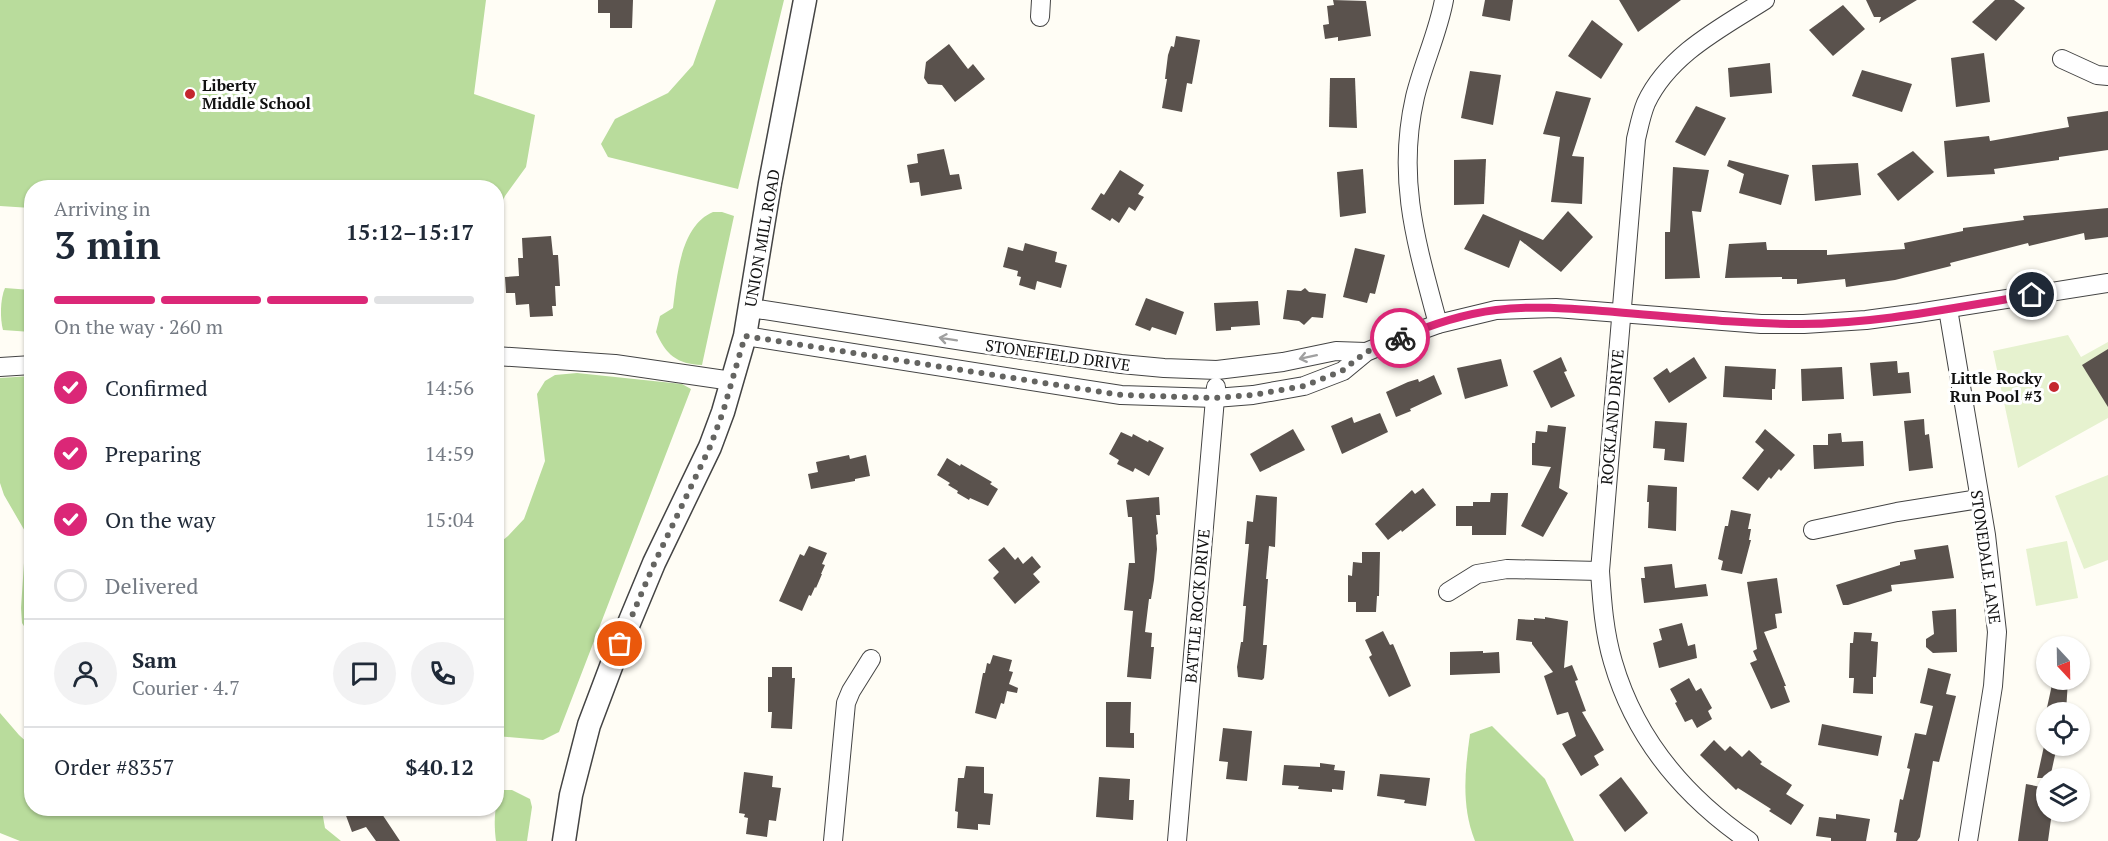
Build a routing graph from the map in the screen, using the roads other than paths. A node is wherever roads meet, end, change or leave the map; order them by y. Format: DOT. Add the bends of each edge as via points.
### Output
graph roads {
  1 [pos="805,0"];
  2 [pos="1444,0"];
  3 [pos="1765,0"];
  4 [pos="2062,59"];
  5 [pos="2108,76"];
  6 [pos="2108,283"];
  7 [pos="751,308"];
  8 [pos="1948,309"];
  9 [pos="1620,313"];
  10 [pos="1438,324"];
  11 [pos="745,336"];
  12 [pos="1366,352"];
  13 [pos="504,357"];
  14 [pos="24,366"];
  15 [pos="0,367"];
  16 [pos="1216,370"];
  17 [pos="732,381"];
  18 [pos="1215,398"];
  19 [pos="1979,499"];
  20 [pos="1813,530"];
  21 [pos="1600,571"];
  22 [pos="1448,592"];
  23 [pos="871,658"];
  24 [pos="564,841"];
  25 [pos="833,841"];
  26 [pos="1177,841"];
  27 [pos="1749,841"];
  28 [pos="1968,841"];
  1 -- 7 [label="street, UNION MILL ROAD"];
  2 -- 10 [label="street" via="1415,96 1407,162 1413,228"];
  3 -- 9 [label="street, ROCKLAND DRIVE" via="1680,58 1660,80 1647,103 1636,139"];
  4 -- 5 [label="street"];
  6 -- 8 [label="street, STONEFIELD DRIVE"];
  7 -- 11 [label="street, UNION MILL ROAD"];
  16 -- 7 [label="street, STONEFIELD DRIVE, one-way" via="1121,364"];
  8 -- 9 [label="street, STONEFIELD DRIVE" via="1804,324"];
  8 -- 19 [label="street, STONEDALE LANE"];
  9 -- 10 [label="street, STONEFIELD DRIVE" via="1519,308"];
  9 -- 21 [label="street, ROCKLAND DRIVE"];
  10 -- 12 [label="street, STONEFIELD DRIVE"];
  11 -- 17 [label="street, UNION MILL ROAD"];
  11 -- 18 [label="street, STONEFIELD DRIVE" via="1121,395"];
  12 -- 16 [label="street, STONEFIELD DRIVE, one-way" via="1336,351"];
  12 -- 18 [label="street, STONEFIELD DRIVE" via="1342,371 1304,386"];
  13 -- 17 [label="street" via="615,364"];
  14 -- 15 [label="street"];
  16 -- 18 [label="street, BATTLE ROCK DRIVE"];
  17 -- 24 [label="street, UNION MILL ROAD" via="710,447 654,564 589,725"];
  18 -- 26 [label="street, BATTLE ROCK DRIVE"];
  19 -- 20 [label="street"];
  19 -- 28 [label="street, STONEDALE LANE" via="1995,605 1996,659"];
  21 -- 22 [label="street" via="1490,571 1477,574"];
  21 -- 27 [label="street, ROCKLAND DRIVE" via="1612,661 1638,724 1700,804"];
  23 -- 25 [label="street" via="846,703"];
}
